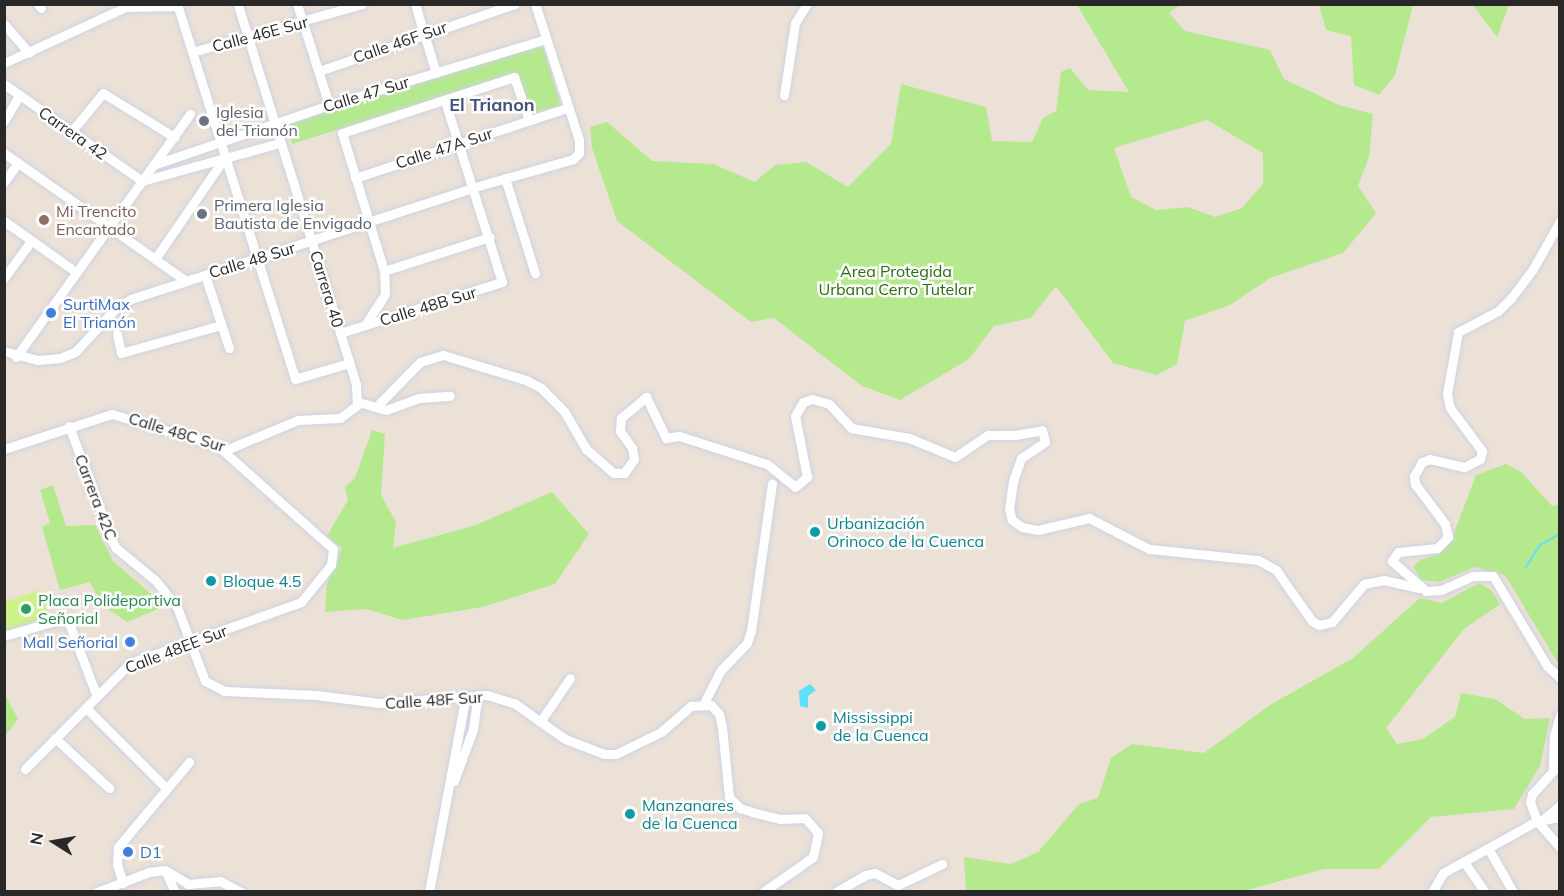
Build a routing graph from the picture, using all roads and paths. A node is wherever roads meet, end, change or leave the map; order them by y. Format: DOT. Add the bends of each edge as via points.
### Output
graph roads {
  1 [pos="238,4"];
  2 [pos="297,4"];
  3 [pos="414,4"];
  4 [pos="515,4"];
  5 [pos="535,4"];
  6 [pos="807,4"];
  7 [pos="125,5"];
  8 [pos="178,5"];
  9 [pos="358,5"];
  10 [pos="303,23"];
  11 [pos="4,24"];
  12 [pos="423,33"];
  13 [pos="248,38"];
  14 [pos="546,39"];
  15 [pos="192,52"];
  16 [pos="29,53"];
  17 [pos="4,63"];
  18 [pos="319,71"];
  19 [pos="436,73"];
  20 [pos="4,84"];
  21 [pos="784,95"];
  22 [pos="19,96"];
  23 [pos="445,101"];
  24 [pos="329,105"];
  25 [pos="567,108"];
  26 [pos="190,114"];
  27 [pos="530,120"];
  28 [pos="4,121"];
  29 [pos="274,123"];
  30 [pos="71,132"];
  31 [pos="174,137"];
  32 [pos="222,140"];
  33 [pos="279,143"];
  34 [pos="458,144"];
  35 [pos="4,153"];
  36 [pos="225,157"];
  37 [pos="18,163"];
  38 [pos="153,165"];
  39 [pos="355,178"];
  40 [pos="505,178"];
  41 [pos="142,181"];
  42 [pos="4,182"];
  43 [pos="475,187"];
  44 [pos="4,221"];
  45 [pos="369,221"];
  46 [pos="1560,221"];
  47 [pos="109,227"];
  48 [pos="490,237"];
  49 [pos="31,241"];
  50 [pos="312,241"];
  51 [pos="257,258"];
  52 [pos="155,259"];
  53 [pos="384,271"];
  54 [pos="76,272"];
  55 [pos="535,273"];
  56 [pos="205,275"];
  57 [pos="4,278"];
  58 [pos="183,279"];
  59 [pos="221,325"];
  60 [pos="365,325"];
  61 [pos="340,333"];
  62 [pos="117,334"];
  63 [pos="229,348"];
  64 [pos="4,351"];
  65 [pos="16,357"];
  66 [pos="349,363"];
  67 [pos="450,396"];
  68 [pos="358,402"];
  69 [pos="376,407"];
  70 [pos="69,426"];
  71 [pos="4,449"];
  72 [pos="221,449"];
  73 [pos="772,483"];
  74 [pos="1419,588"];
  75 [pos="7,635"];
  76 [pos="189,645"];
  77 [pos="570,678"];
  78 [pos="1560,678"];
  79 [pos="205,681"];
  80 [pos="96,694"];
  81 [pos="478,695"];
  82 [pos="465,699"];
  83 [pos="704,703"];
  84 [pos="86,708"];
  85 [pos="1560,715"];
  86 [pos="540,722"];
  87 [pos="55,738"];
  88 [pos="189,762"];
  89 [pos="25,769"];
  90 [pos="110,788"];
  91 [pos="166,788"];
  92 [pos="445,803"];
  93 [pos="1560,805"];
  94 [pos="1560,817"];
  95 [pos="1541,820"];
  96 [pos="1560,847"];
  97 [pos="1488,848"];
  98 [pos="1464,862"];
  99 [pos="942,864"];
  100 [pos="165,870"];
  101 [pos="123,883"];
  102 [pos="97,891"];
  103 [pos="175,891"];
  104 [pos="241,891"];
  105 [pos="429,891"];
  106 [pos="763,891"];
  107 [pos="836,891"];
  108 [pos="1432,891"];
  109 [pos="1485,891"];
  110 [pos="1513,891"];
  1 -- 13 [label="street, Carrera 40"];
  2 -- 10 [label="street"];
  3 -- 12 [label="street"];
  4 -- 12 [label="street, Calle 46F Sur"];
  5 -- 14 [label="street"];
  6 -- 21 [label="street" via="795,23"];
  7 -- 8 [label="street"];
  7 -- 16 [label="street"];
  8 -- 15 [label="street"];
  9 -- 10 [label="street, Calle 46E Sur"];
  10 -- 13 [label="street, Calle 46E Sur"];
  10 -- 18 [label="street"];
  11 -- 16 [label="street"];
  12 -- 18 [label="street, Calle 46F Sur"];
  12 -- 19 [label="street"];
  13 -- 15 [label="street, Calle 46E Sur"];
  13 -- 29 [label="street, Carrera 40"];
  14 -- 19 [label="street, Calle 47 Sur"];
  14 -- 25 [label="street"];
  15 -- 32 [label="street"];
  16 -- 17 [label="street"];
  18 -- 24 [label="street"];
  19 -- 24 [label="street, Calle 47 Sur"];
  20 -- 22 [label="street, Carrera 42"];
  22 -- 28 [label="street"];
  22 -- 30 [label="street, Carrera 42"];
  23 -- 27 [label="street, Calle 47 Sur" via="514,77"];
  23 -- 34 [label="street"];
  23 -- 39 [label="street, Calle 47 Sur" via="342,133"];
  24 -- 29 [label="street, Calle 47 Sur"];
  25 -- 27 [label="street, Calle 47A Sur"];
  25 -- 40 [label="street, Calle 48 Sur" via="580,146 573,159"];
  26 -- 31 [label="street"];
  27 -- 34 [label="street, Calle 47A Sur"];
  29 -- 32 [label="street, Calle 47 Sur"];
  29 -- 33 [label="street, Carrera 40"];
  30 -- 31 [label="street" via="100,94 106,94"];
  30 -- 41 [label="street, Carrera 42"];
  31 -- 38 [label="street"];
  32 -- 36 [label="street"];
  32 -- 38 [label="street, Calle 47 Sur"];
  33 -- 36 [label="street"];
  33 -- 50 [label="street, Carrera 40"];
  34 -- 39 [label="street, Calle 47A Sur"];
  34 -- 43 [label="street"];
  35 -- 37 [label="street"];
  36 -- 41 [label="street"];
  36 -- 51 [label="street"];
  36 -- 52 [label="street"];
  37 -- 42 [label="street"];
  37 -- 47 [label="street"];
  38 -- 41 [label="street"];
  39 -- 45 [label="street"];
  40 -- 43 [label="street, Calle 48 Sur"];
  40 -- 55 [label="street"];
  41 -- 47 [label="street"];
  43 -- 45 [label="street, Calle 48 Sur"];
  43 -- 48 [label="street"];
  44 -- 49 [label="street"];
  45 -- 50 [label="street, Calle 48 Sur"];
  45 -- 53 [label="street"];
  46 -- 74 [label="street" via="1533,269 1510,299 1498,311 1467,326 1454,341 1447,394 1450,408 1482,450 1480,459 1464,467 1430,459 1417,469 1415,484 1445,524 1448,537 1437,548 1394,556 1395,566"];
  47 -- 52 [label="street"];
  47 -- 54 [label="street"];
  48 -- 53 [label="street"];
  48 -- 60 [label="street, Calle 48B Sur" via="501,269 499,284"];
  49 -- 54 [label="street"];
  49 -- 57 [label="street"];
  50 -- 51 [label="street, Calle 48 Sur"];
  50 -- 61 [label="street, Carrera 40"];
  51 -- 56 [label="street, Calle 48 Sur"];
  51 -- 66 [label="street" via="295,379"];
  52 -- 58 [label="street"];
  53 -- 60 [label="street" via="385,294"];
  54 -- 65 [label="street"];
  56 -- 58 [label="street, Calle 48 Sur"];
  56 -- 59 [label="street"];
  58 -- 65 [label="street, Calle 48 Sur" via="116,308 75,352 38,360"];
  59 -- 62 [label="street" via="121,352"];
  59 -- 63 [label="street"];
  60 -- 61 [label="street, Calle 48B Sur"];
  61 -- 66 [label="street, Carrera 40"];
  64 -- 65 [label="street"];
  66 -- 68 [label="street, Carrera 40"];
  67 -- 69 [label="street" via="419,398 386,410"];
  68 -- 69 [label="street"];
  68 -- 72 [label="street, Calle 48C Sur" via="351,413 340,418 298,420 247,444"];
  69 -- 74 [label="street" via="420,362 443,355 542,388 564,411 586,449 614,473 624,473 634,459 632,448 620,431 621,418 646,397 666,438 679,436 767,464 795,487 807,477 795,416 803,402 812,399 829,404 851,428 909,438 955,458 988,435 1042,430 1042,446 1018,462 1009,509 1012,520 1022,527 1038,530 1070,520 1094,519 1149,549 1258,560 1276,570 1312,621 1319,625 1332,622 1364,584 1384,580"];
  70 -- 71 [label="street, Calle 48C Sur"];
  70 -- 72 [label="street, Calle 48C Sur" via="96,416 126,415"];
  70 -- 76 [label="street, Carrera 42C" via="111,539 116,548 155,580 177,607"];
  72 -- 76 [label="street, Calle 48EE Sur" via="333,549 331,565 301,602"];
  73 -- 83 [label="street" via="747,643 721,670"];
  74 -- 78 [label="street" via="1433,592 1473,576 1493,576 1547,666"];
  75 -- 80 [label="street" via="62,619 69,623"];
  76 -- 79 [label="street, Carrera 42C"];
  76 -- 80 [label="street, Calle 48EE Sur" via="130,663"];
  77 -- 86 [label="street"];
  79 -- 82 [label="street, Calle 48F Sur" via="225,691 316,694 379,703"];
  80 -- 84 [label="street, Calle 48EE Sur"];
  81 -- 82 [label="street, Calle 48F Sur"];
  81 -- 86 [label="street, Calle 48F Sur" via="514,703"];
  81 -- 92 [label="street" via="473,729"];
  82 -- 92 [label="street"];
  83 -- 86 [label="street, Calle 48F Sur" via="684,710 661,732 616,754 594,751"];
  83 -- 106 [label="street" via="719,714 729,797 740,808 767,816 806,818 819,833 813,857"];
  84 -- 87 [label="street, Calle 48EE Sur"];
  84 -- 91 [label="street"];
  85 -- 95 [label="street" via="1554,736 1553,771 1532,794 1530,802"];
  87 -- 89 [label="street, Calle 48EE Sur"];
  87 -- 90 [label="street"];
  88 -- 91 [label="street"];
  91 -- 101 [label="street" via="118,847 117,865"];
  92 -- 105 [label="street"];
  93 -- 95 [label="street"];
  94 -- 95 [label="street"];
  95 -- 96 [label="street"];
  95 -- 97 [label="street"];
  97 -- 98 [label="street"];
  97 -- 110 [label="street"];
  98 -- 108 [label="street" via="1443,873"];
  98 -- 109 [label="street"];
  99 -- 107 [label="street" via="898,885 874,873"];
  100 -- 101 [label="street"];
  100 -- 103 [label="street"];
  100 -- 104 [label="street" via="188,884 220,881"];
  101 -- 102 [label="street"];
}
